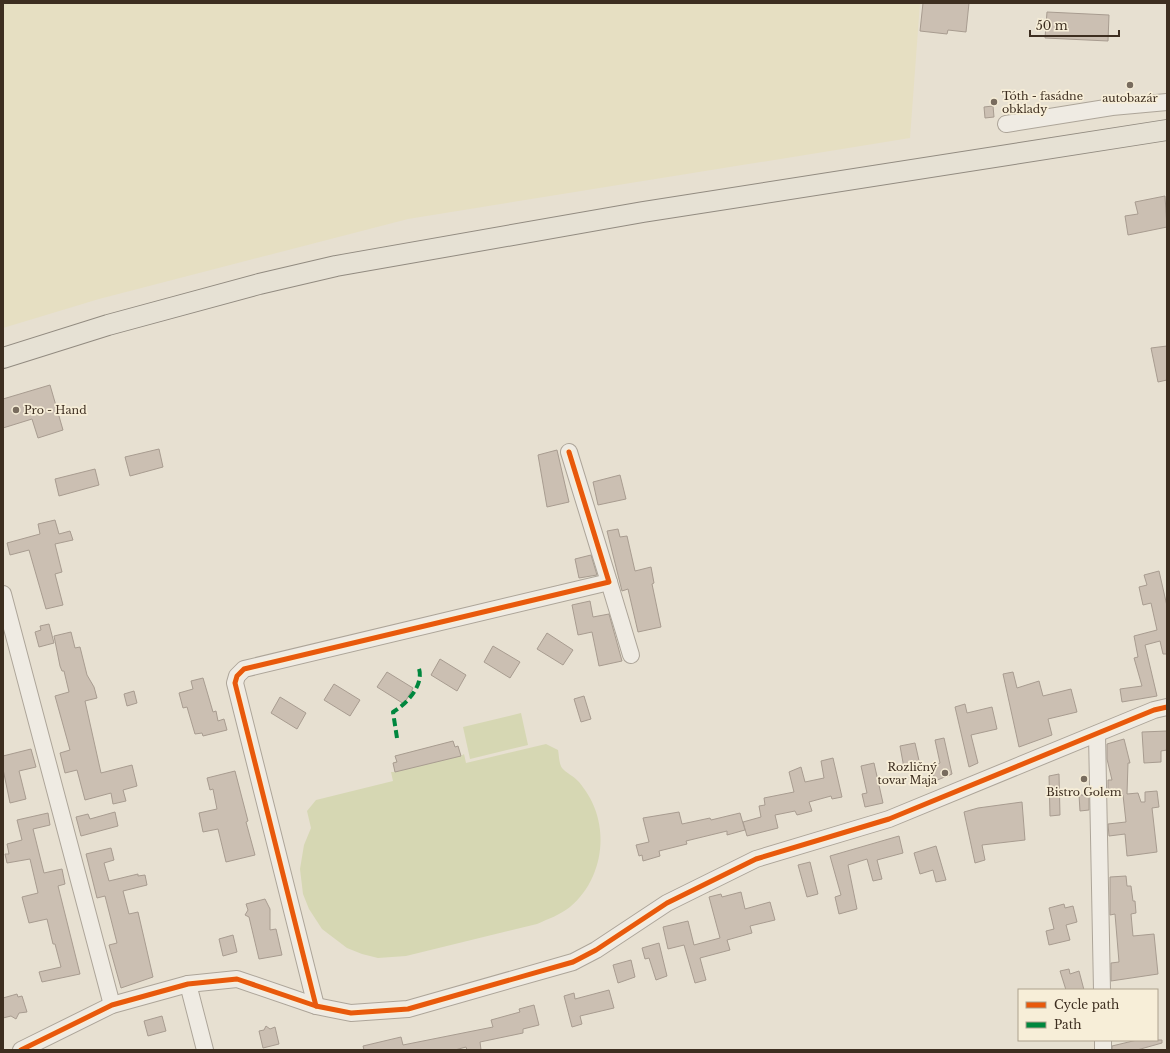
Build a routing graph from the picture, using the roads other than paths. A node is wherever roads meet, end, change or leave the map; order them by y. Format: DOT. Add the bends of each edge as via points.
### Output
graph roads {
  1 [pos="1167,102"];
  2 [pos="1006,124"];
  3 [pos="1167,130"];
  4 [pos="3,358"];
  5 [pos="569,452"];
  6 [pos="609,582"];
  7 [pos="3,594"];
  8 [pos="631,655"];
  9 [pos="1167,707"];
  10 [pos="1097,734"];
  11 [pos="188,984"];
  12 [pos="1102,989"];
  13 [pos="112,1005"];
  14 [pos="316,1006"];
  15 [pos="21,1050"];
  16 [pos="205,1050"];
  1 -- 2 [label="street" via="1112,107"];
  3 -- 4 [label="main road" via="658,209 336,266 123,321"];
  5 -- 6 [label="street"];
  6 -- 8 [label="street"];
  6 -- 14 [label="street" via="244,669 237,676 235,683"];
  7 -- 13 [label="street"];
  9 -- 10 [label="street"];
  10 -- 12 [label="street"];
  10 -- 14 [label="street" via="889,819 756,859 667,903 596,950 573,962 408,1009 351,1013"];
  11 -- 13 [label="street"];
  11 -- 14 [label="street" via="237,979"];
  11 -- 16 [label="street"];
  13 -- 15 [label="street"];
}
